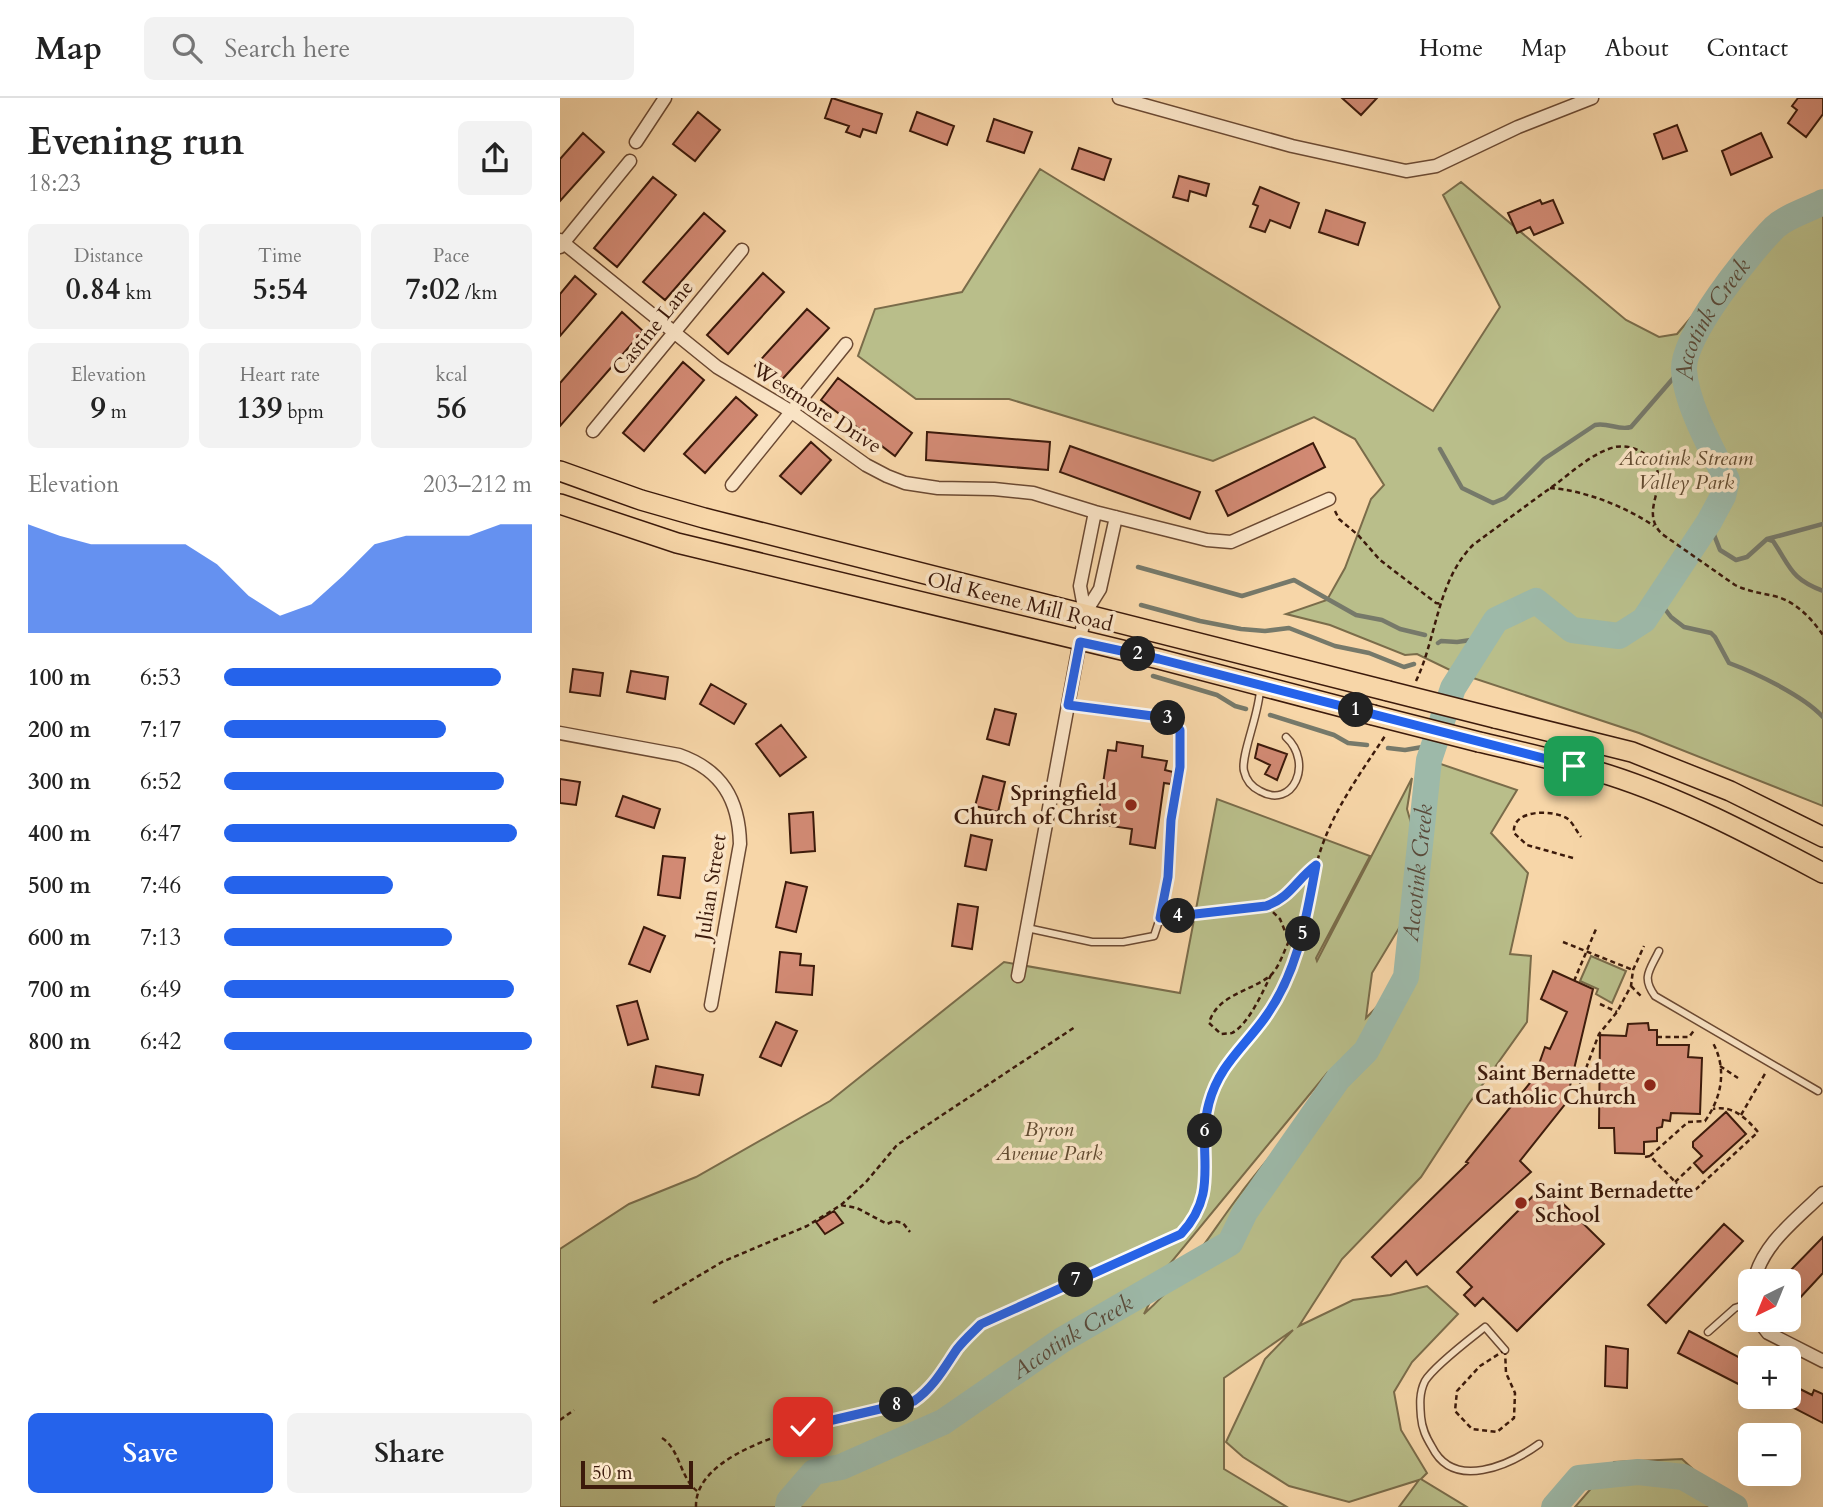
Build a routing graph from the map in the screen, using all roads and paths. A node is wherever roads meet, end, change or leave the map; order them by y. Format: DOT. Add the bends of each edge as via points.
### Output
graph roads {
  1 [pos="665,98"];
  2 [pos="1119,98"];
  3 [pos="1592,98"];
  4 [pos="636,142"];
  5 [pos="630,161"];
  6 [pos="561,243"];
  7 [pos="742,250"];
  8 [pos="674,333"];
  9 [pos="846,344"];
  10 [pos="792,412"];
  11 [pos="593,430"];
  12 [pos="560,471"];
  13 [pos="732,485"];
  14 [pos="1550,488"];
  15 [pos="1329,499"];
  16 [pos="560,504"];
  17 [pos="1095,512"];
  18 [pos="1116,517"];
  19 [pos="1656,527"];
  20 [pos="1443,604"];
  21 [pos="1086,613"];
  22 [pos="1823,635"];
  23 [pos="1080,642"];
  24 [pos="1260,685"];
  25 [pos="1412,690"];
  26 [pos="1068,705"];
  27 [pos="1388,731"];
  28 [pos="560,733"];
  29 [pos="1286,737"];
  30 [pos="1581,837"];
  31 [pos="1823,837"];
  32 [pos="1573,858"];
  33 [pos="1316,865"];
  34 [pos="1823,873"];
  35 [pos="1266,906"];
  36 [pos="1160,918"];
  37 [pos="1027,928"];
  38 [pos="1596,929"];
  39 [pos="1563,942"];
  40 [pos="1644,946"];
  41 [pos="1659,951"];
  42 [pos="1588,952"];
  43 [pos="1633,970"];
  44 [pos="1271,975"];
  45 [pos="1018,976"];
  46 [pos="1574,981"];
  47 [pos="1600,1004"];
  48 [pos="711,1005"];
  49 [pos="1617,1012"];
  50 [pos="1074,1027"];
  51 [pos="1703,1034"];
  52 [pos="1657,1037"];
  53 [pos="1689,1037"];
  54 [pos="1711,1038"];
  55 [pos="1687,1045"];
  56 [pos="1720,1066"];
  57 [pos="1738,1078"];
  58 [pos="1762,1079"];
  59 [pos="1818,1091"];
  60 [pos="1577,1092"];
  61 [pos="1713,1109"];
  62 [pos="1741,1115"];
  63 [pos="1650,1156"];
  64 [pos="1645,1157"];
  65 [pos="1693,1165"];
  66 [pos="1675,1182"];
  67 [pos="1823,1193"];
  68 [pos="841,1205"];
  69 [pos="911,1232"];
  70 [pos="1758,1269"];
  71 [pos="653,1303"];
  72 [pos="1738,1307"];
  73 [pos="1708,1332"];
  74 [pos="1767,1332"];
  75 [pos="1505,1350"];
  76 [pos="1823,1361"];
  77 [pos="574,1410"];
  78 [pos="560,1420"];
  79 [pos="662,1438"];
  80 [pos="1539,1444"];
  81 [pos="697,1491"];
  82 [pos="696,1507"];
  1 -- 4 [label="street"];
  2 -- 3 [label="street" via="1292,146 1406,171 1436,166"];
  5 -- 6 [label="street"];
  6 -- 8 [label="street, Westmore Drive"];
  7 -- 8 [label="street, Castine Lane"];
  8 -- 10 [label="street, Westmore Drive" via="718,367"];
  8 -- 11 [label="street, Castine Lane"];
  9 -- 10 [label="street"];
  10 -- 13 [label="street"];
  10 -- 17 [label="street, Westmore Drive" via="866,465 905,483 1033,493"];
  12 -- 21 [label="main road, Old Keene Mill Road" via="705,518"];
  14 -- 19 [label="path" via="1567,489 1631,511"];
  14 -- 19 [label="path" via="1606,450 1636,449 1651,459 1658,472 1652,505"];
  14 -- 20 [label="path" via="1462,556 1450,575"];
  15 -- 18 [label="street, Westmore Drive" via="1231,542"];
  15 -- 20 [label="path" via="1339,519 1380,560"];
  16 -- 23 [label="main road, Old Keene Mill Road" via="677,543"];
  17 -- 18 [label="street, Westmore Drive"];
  17 -- 21 [label="street" via="1080,586"];
  18 -- 21 [label="street" via="1100,589"];
  19 -- 22 [label="path" via="1744,590 1800,608"];
  20 -- 25 [label="path"];
  21 -- 23 [label="street"];
  21 -- 31 [label="main road, Old Keene Mill Road, bridge" via="1632,752 1706,780"];
  23 -- 24 [label="main road, Old Keene Mill Road"];
  23 -- 26 [label="street"];
  24 -- 29 [label="lane" via="1261,701 1243,768 1250,784 1262,793 1286,792 1296,782 1300,755"];
  24 -- 34 [label="main road, Old Keene Mill Road, bridge" via="1606,775 1729,823"];
  26 -- 36 [label="lane" via="1168,718 1180,730 1180,767"];
  26 -- 37 [label="street"];
  27 -- 33 [label="path" via="1337,809"];
  28 -- 48 [label="street, Julian Street" via="694,760 709,769 728,792 740,844"];
  30 -- 32 [label="path" via="1567,818 1548,813 1523,816 1513,826 1527,845"];
  33 -- 35 [label="path" via="1282,901"];
  33 -- 81 [label="path" via="1302,942 1291,971 1264,1019 1230,1057 1209,1100 1205,1186 1197,1214 1181,1234 981,1324 944,1372 914,1401 803,1427 751,1445 722,1465"];
  35 -- 36 [label="path"];
  35 -- 44 [label="path" via="1280,919 1289,941"];
  36 -- 37 [label="lane" via="1154,936 1123,942 1092,942"];
  37 -- 45 [label="street"];
  38 -- 42 [label="path"];
  39 -- 42 [label="path"];
  40 -- 43 [label="path"];
  41 -- 59 [label="lane" via="1647,975 1647,985 1655,996"];
  42 -- 43 [label="path"];
  42 -- 46 [label="path"];
  43 -- 49 [label="path" via="1631,986"];
  44 -- 44 [label="path" via="1213,1011 1209,1023 1221,1034 1232,1033 1252,1010"];
  47 -- 49 [label="path"];
  49 -- 60 [label="path" via="1599,1034"];
  50 -- 68 [label="path" via="897,1145"];
  51 -- 53 [label="path" via="1695,1029"];
  52 -- 53 [label="path"];
  53 -- 55 [label="path"];
  54 -- 56 [label="path"];
  56 -- 57 [label="path"];
  56 -- 61 [label="path" via="1720,1091"];
  58 -- 62 [label="path"];
  61 -- 62 [label="path" via="1729,1108"];
  61 -- 63 [label="path" via="1705,1121 1688,1122"];
  62 -- 66 [label="path" via="1758,1132 1693,1192 1686,1194"];
  63 -- 64 [label="path"];
  63 -- 66 [label="path"];
  65 -- 66 [label="path"];
  67 -- 70 [label="street" via="1767,1248"];
  68 -- 69 [label="path" via="887,1224 903,1223"];
  68 -- 71 [label="path" via="807,1226 722,1262"];
  72 -- 73 [label="lane"];
  74 -- 76 [label="street"];
  75 -- 75 [label="path" via="1480,1366 1457,1391 1455,1411 1472,1429 1497,1432 1514,1418 1515,1393 1506,1373"];
  75 -- 80 [label="lane" via="1485,1327 1434,1371 1420,1397 1422,1428 1435,1453 1460,1470 1502,1466"];
  77 -- 78 [label="path"];
  79 -- 81 [label="path"];
  81 -- 82 [label="path"];
}
